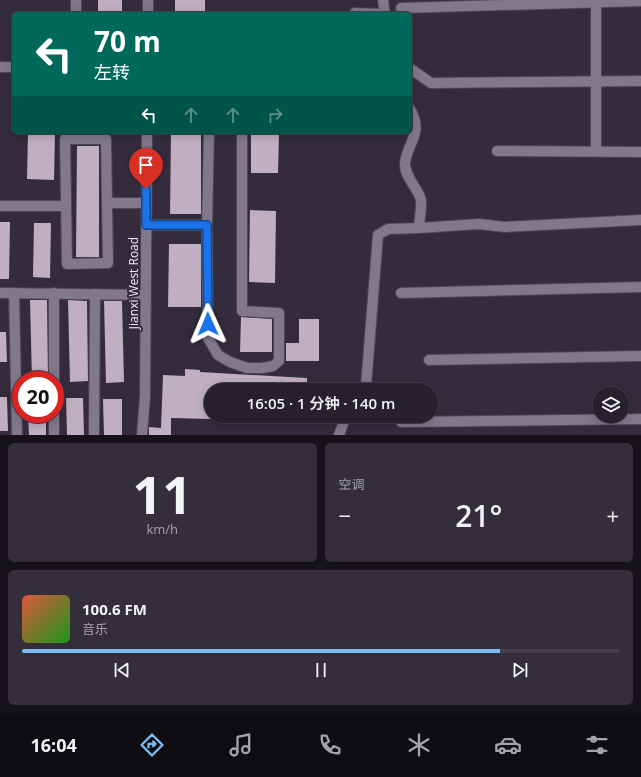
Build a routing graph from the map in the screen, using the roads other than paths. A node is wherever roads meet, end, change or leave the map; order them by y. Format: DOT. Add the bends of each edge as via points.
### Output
graph roads {
  1 [pos="76,0"];
  2 [pos="148,0"];
  3 [pos="383,0"];
  4 [pos="596,1"];
  5 [pos="641,1"];
  6 [pos="401,8"];
  7 [pos="76,12"];
  8 [pos="148,12"];
  9 [pos="383,12"];
  10 [pos="0,67"];
  11 [pos="12,67"];
  12 [pos="412,70"];
  13 [pos="596,81"];
  14 [pos="641,81"];
  15 [pos="412,112"];
  16 [pos="147,134"];
  17 [pos="209,134"];
  18 [pos="242,134"];
  19 [pos="497,151"];
  20 [pos="596,151"];
  21 [pos="641,152"];
  22 [pos="107,203"];
  23 [pos="146,203"];
  24 [pos="0,206"];
  25 [pos="66,206"];
  26 [pos="641,220"];
  27 [pos="146,225"];
  28 [pos="207,225"];
  29 [pos="419,228"];
  30 [pos="641,287"];
  31 [pos="0,293"];
  32 [pos="14,293"];
  33 [pos="401,293"];
  34 [pos="54,294"];
  35 [pos="95,294"];
  36 [pos="145,295"];
  37 [pos="641,356"];
  38 [pos="429,360"];
  39 [pos="54,371"];
  40 [pos="366,383"];
  41 [pos="641,419"];
  42 [pos="438,422"];
  43 [pos="54,423"];
  44 [pos="343,423"];
  45 [pos="17,435"];
  46 [pos="54,435"];
  47 [pos="94,435"];
  48 [pos="142,435"];
  49 [pos="339,435"];
  1 -- 7 [label="street"];
  2 -- 8 [label="street"];
  3 -- 9 [label="street"];
  4 -- 5 [label="street"];
  4 -- 6 [label="street"];
  4 -- 13 [label="street"];
  10 -- 11 [label="street"];
  12 -- 13 [label="street" via="431,83"];
  13 -- 14 [label="street"];
  13 -- 20 [label="street"];
  15 -- 29 [label="street" via="416,130 405,164 421,200"];
  16 -- 23 [label="street, Jianxi West Road"];
  17 -- 28 [label="street"];
  18 -- 28 [label="street" via="242,311 280,314 279,361 273,366 247,368 230,362 218,355 208,338"];
  19 -- 20 [label="street"];
  20 -- 21 [label="street"];
  22 -- 23 [label="street"];
  22 -- 25 [label="street" via="108,263 67,264"];
  22 -- 25 [label="street" via="106,139 65,139"];
  23 -- 27 [label="street, Jianxi West Road"];
  24 -- 25 [label="street"];
  26 -- 29 [label="street" via="505,228 479,224"];
  27 -- 28 [label="street"];
  27 -- 36 [label="street, Jianxi West Road"];
  29 -- 40 [label="street" via="388,229 378,235"];
  30 -- 33 [label="street"];
  31 -- 32 [label="street"];
  32 -- 34 [label="street"];
  32 -- 45 [label="street"];
  34 -- 35 [label="street"];
  34 -- 39 [label="street"];
  35 -- 36 [label="street"];
  35 -- 47 [label="street"];
  36 -- 48 [label="street, Jianxi West Road" via="145,396"];
  37 -- 38 [label="street"];
  41 -- 42 [label="street"];
  43 -- 46 [label="street"];
  44 -- 49 [label="street"];
}
